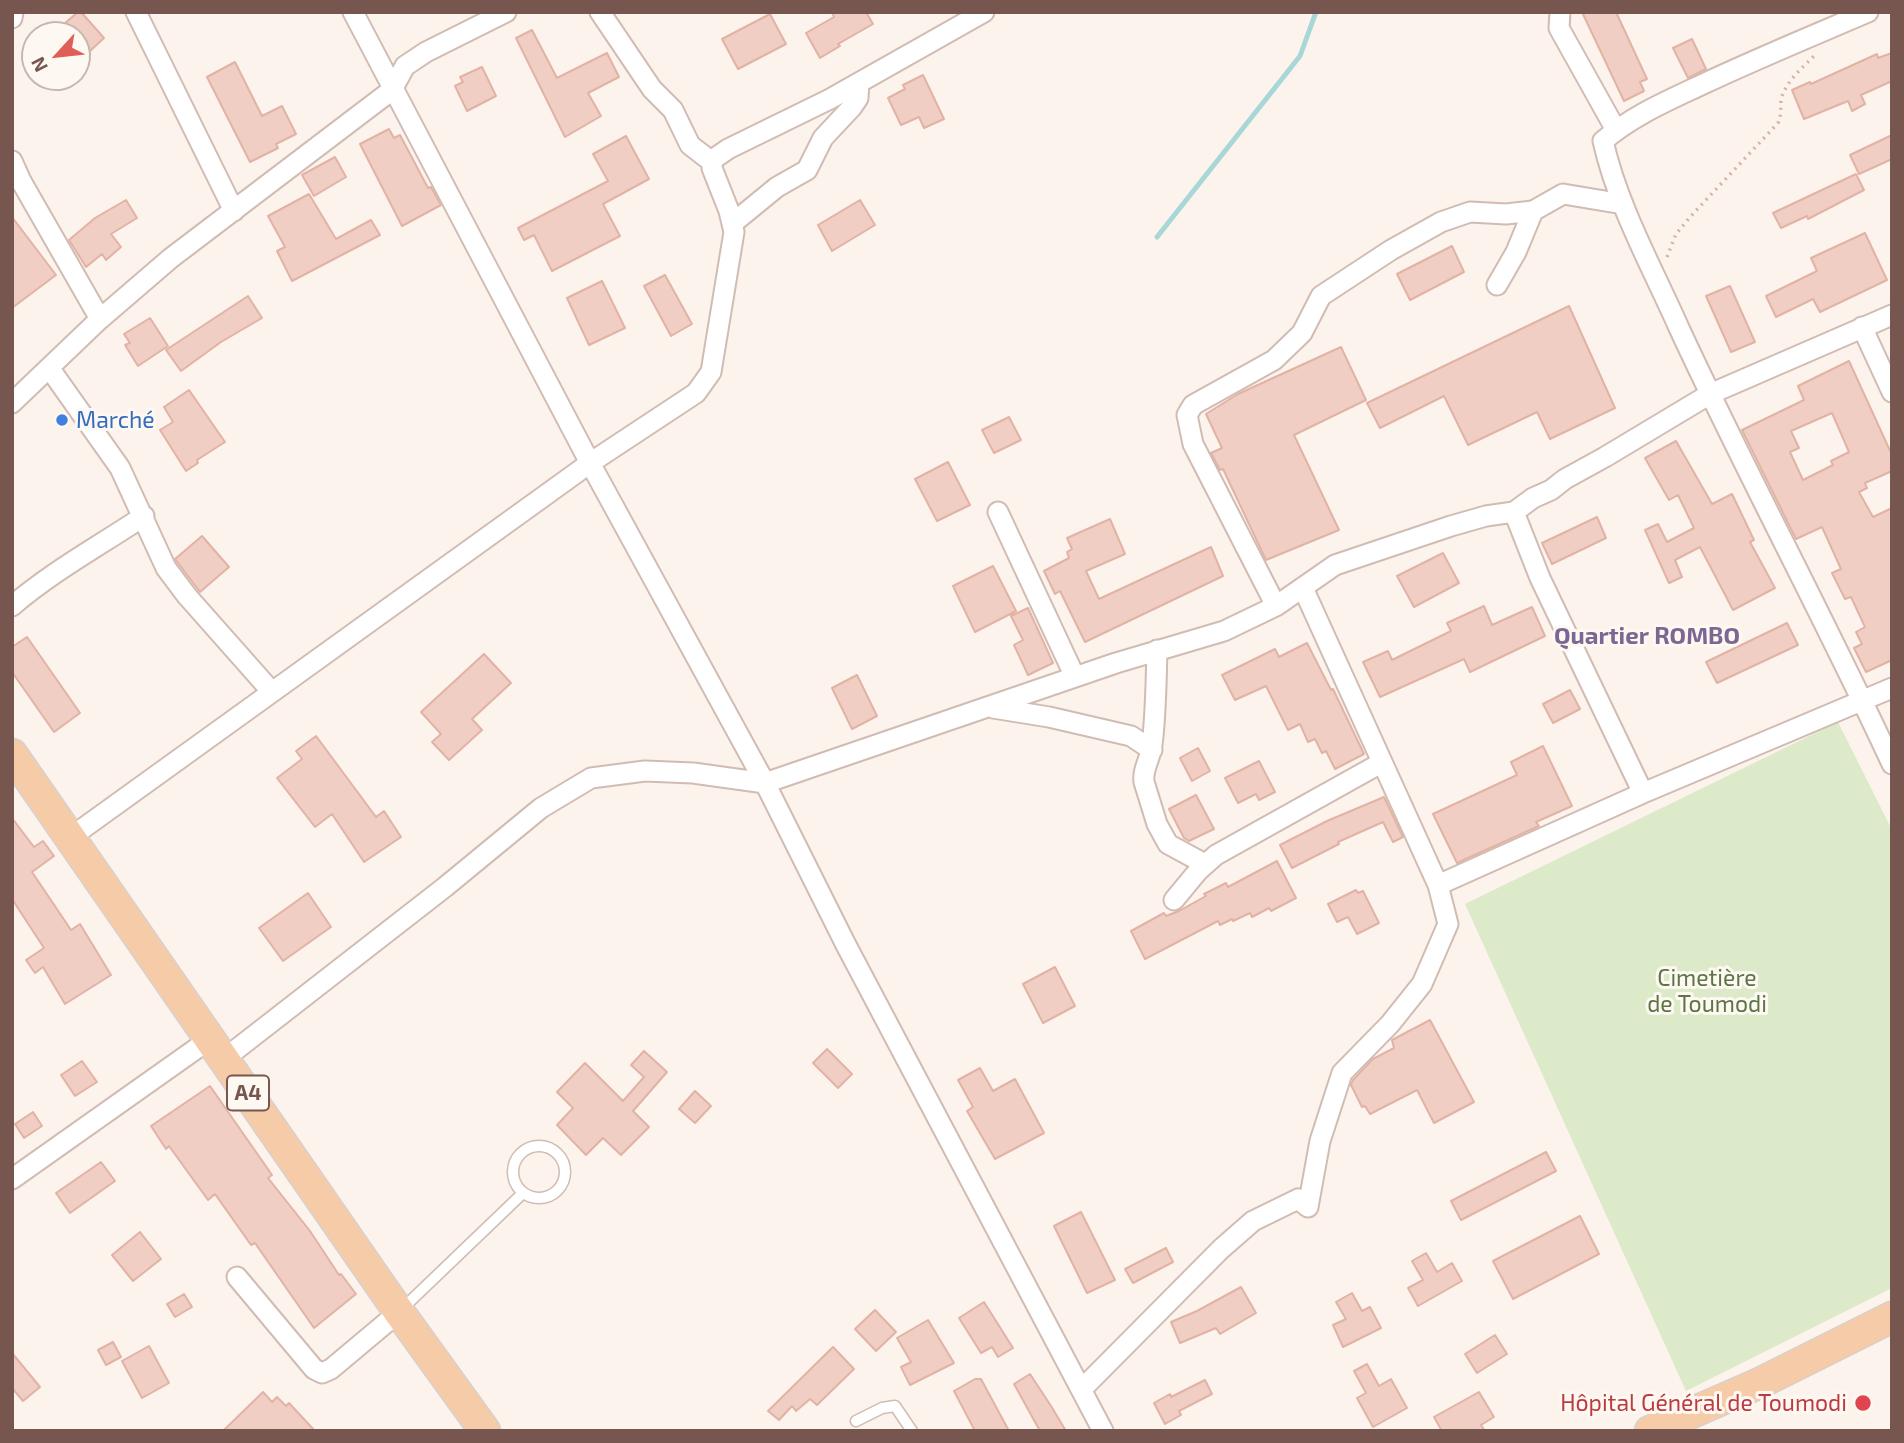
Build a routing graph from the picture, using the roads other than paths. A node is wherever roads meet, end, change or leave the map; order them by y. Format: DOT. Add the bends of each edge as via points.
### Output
graph roads {
  1 [pos="13,12"];
  2 [pos="136,12"];
  3 [pos="353,12"];
  4 [pos="506,12"];
  5 [pos="600,12"];
  6 [pos="984,12"];
  7 [pos="1560,12"];
  8 [pos="1868,12"];
  9 [pos="12,18"];
  10 [pos="859,83"];
  11 [pos="392,90"];
  12 [pos="1616,130"];
  13 [pos="12,161"];
  14 [pos="712,162"];
  15 [pos="1623,204"];
  16 [pos="234,211"];
  17 [pos="1533,211"];
  18 [pos="733,223"];
  19 [pos="1497,285"];
  20 [pos="1892,314"];
  21 [pos="100,319"];
  22 [pos="1862,327"];
  23 [pos="50,369"];
  24 [pos="1892,392"];
  25 [pos="1710,394"];
  26 [pos="14,396"];
  27 [pos="590,463"];
  28 [pos="998,512"];
  29 [pos="1514,512"];
  30 [pos="144,516"];
  31 [pos="1303,588"];
  32 [pos="12,606"];
  33 [pos="1276,606"];
  34 [pos="1157,650"];
  35 [pos="1075,677"];
  36 [pos="1892,688"];
  37 [pos="272,692"];
  38 [pos="1863,701"];
  39 [pos="990,708"];
  40 [pos="1152,750"];
  41 [pos="12,754"];
  42 [pos="1381,763"];
  43 [pos="1892,764"];
  44 [pos="765,783"];
  45 [pos="1643,793"];
  46 [pos="71,837"];
  47 [pos="1205,864"];
  48 [pos="1438,886"];
  49 [pos="1174,900"];
  50 [pos="217,1049"];
  51 [pos="12,1179"];
  52 [pos="523,1193"];
  53 [pos="237,1277"];
  54 [pos="399,1312"];
  55 [pos="1886,1323"];
  56 [pos="1082,1389"];
  57 [pos="856,1421"];
  58 [pos="485,1431"];
  59 [pos="912,1431"];
  60 [pos="1103,1431"];
  61 [pos="1650,1431"];
  1 -- 9 [label="street"];
  2 -- 16 [label="street"];
  3 -- 11 [label="street"];
  4 -- 11 [label="street" via="425,51 405,66"];
  5 -- 14 [label="street" via="652,89 673,110 690,145"];
  6 -- 10 [label="street"];
  7 -- 12 [label="street" via="1559,28"];
  8 -- 12 [label="street" via="1753,61"];
  10 -- 14 [label="street" via="728,149"];
  10 -- 18 [label="street" via="858,98 823,138 807,170 777,187"];
  11 -- 16 [label="street"];
  11 -- 27 [label="street"];
  12 -- 15 [label="street" via="1603,141"];
  13 -- 21 [label="street"];
  14 -- 18 [label="street"];
  15 -- 17 [label="street" via="1563,194"];
  15 -- 25 [label="street"];
  16 -- 21 [label="street"];
  17 -- 19 [label="street"];
  17 -- 33 [label="street" via="1469,212 1391,250 1321,296 1301,333 1274,360 1193,405 1187,415 1193,444"];
  18 -- 27 [label="street" via="707,380 696,393"];
  20 -- 22 [label="street"];
  21 -- 23 [label="street"];
  22 -- 24 [label="street"];
  22 -- 25 [label="street"];
  23 -- 26 [label="street"];
  23 -- 30 [label="street" via="120,468"];
  25 -- 29 [label="street"];
  25 -- 38 [label="street"];
  27 -- 37 [label="street"];
  27 -- 44 [label="street"];
  28 -- 35 [label="street"];
  29 -- 31 [label="street" via="1451,526 1335,565"];
  29 -- 45 [label="street" via="1539,578"];
  30 -- 32 [label="street" via="56,570"];
  30 -- 37 [label="street" via="157,551 180,587"];
  31 -- 33 [label="street"];
  31 -- 42 [label="street"];
  33 -- 34 [label="street" via="1224,631"];
  34 -- 35 [label="street"];
  34 -- 40 [label="street"];
  35 -- 39 [label="street"];
  36 -- 38 [label="street"];
  37 -- 46 [label="street"];
  38 -- 43 [label="street"];
  38 -- 45 [label="street"];
  39 -- 40 [label="street" via="1131,736"];
  39 -- 44 [label="street"];
  40 -- 47 [label="street" via="1143,777 1157,824 1175,849"];
  41 -- 46 [label="main road, A4"];
  42 -- 47 [label="street"];
  42 -- 48 [label="street"];
  44 -- 50 [label="street" via="645,771 591,778 541,808 445,887"];
  44 -- 56 [label="street" via="979,1200"];
  45 -- 48 [label="street"];
  46 -- 50 [label="main road, A4"];
  47 -- 49 [label="street"];
  48 -- 56 [label="street" via="1448,924 1422,984 1342,1073 1320,1141 1308,1207 1298,1199 1253,1221"];
  50 -- 51 [label="street"];
  50 -- 54 [label="main road, A4"];
  52 -- 52 [label="lane" via="540,1198 557,1191 564,1165 554,1150 537,1145 520,1152 513,1178"];
  52 -- 54 [label="lane"];
  53 -- 54 [label="street" via="322,1373"];
  54 -- 58 [label="main road, A4"];
  55 -- 61 [label="main road"];
  56 -- 60 [label="street"];
  57 -- 59 [label="lane" via="895,1406"];
}
